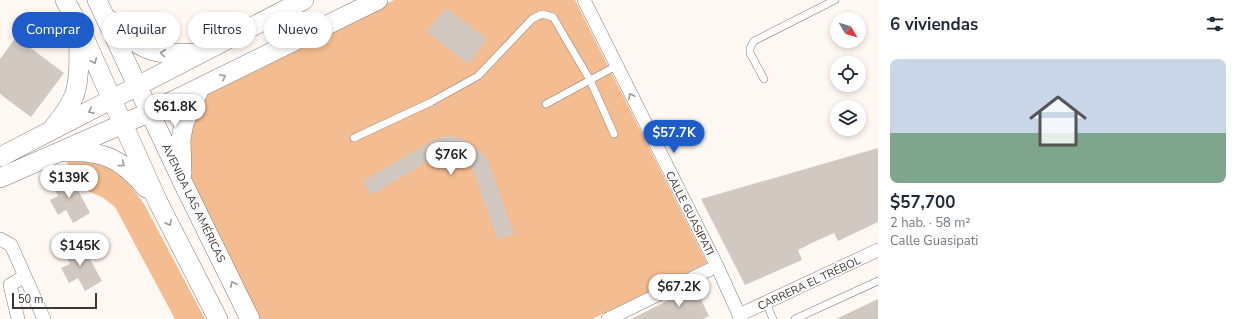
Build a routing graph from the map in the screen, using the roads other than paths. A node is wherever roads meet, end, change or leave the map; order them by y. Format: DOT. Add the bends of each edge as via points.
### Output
graph roads {
  1 [pos="65,0"];
  2 [pos="304,0"];
  3 [pos="378,0"];
  4 [pos="584,0"];
  5 [pos="835,0"];
  6 [pos="100,6"];
  7 [pos="71,12"];
  8 [pos="79,48"];
  9 [pos="89,48"];
  10 [pos="201,53"];
  11 [pos="616,66"];
  12 [pos="764,79"];
  13 [pos="590,80"];
  14 [pos="138,86"];
  15 [pos="200,88"];
  16 [pos="112,100"];
  17 [pos="546,104"];
  18 [pos="150,112"];
  19 [pos="124,124"];
  20 [pos="51,131"];
  21 [pos="614,134"];
  22 [pos="354,138"];
  23 [pos="58,152"];
  24 [pos="0,157"];
  25 [pos="0,178"];
  26 [pos="183,183"];
  27 [pos="158,202"];
  28 [pos="5,242"];
  29 [pos="878,250"];
  30 [pos="717,266"];
  31 [pos="25,276"];
  32 [pos="878,281"];
  33 [pos="766,303"];
  34 [pos="740,317"];
  35 [pos="18,319"];
  36 [pos="44,319"];
  37 [pos="218,319"];
  38 [pos="250,319"];
  39 [pos="608,319"];
  40 [pos="773,319"];
  41 [pos="795,319"];
  1 -- 7 [label="main road"];
  2 -- 10 [label="main road"];
  15 -- 3 [label="main road, one-way"];
  4 -- 11 [label="street, CALLE GUASIPATI"];
  5 -- 12 [label="lane" via="754,41 750,53"];
  10 -- 6 [label="main road, one-way" via="158,53 139,46"];
  6 -- 14 [label="main road, AVENIDA LAS AMÉRICAS"];
  8 -- 20 [label="main road" via="78,78 74,95"];
  9 -- 16 [label="main road, one-way"];
  10 -- 14 [label="main road"];
  11 -- 13 [label="lane"];
  30 -- 11 [label="street, CALLE GUASIPATI, one-way"];
  13 -- 17 [label="lane"];
  13 -- 21 [label="lane"];
  13 -- 22 [label="lane" via="553,17 542,14 532,19 478,76 431,102"];
  14 -- 16 [label="main road"];
  14 -- 18 [label="main road, AVENIDA LAS AMÉRICAS"];
  15 -- 18 [label="main road"];
  15 -- 26 [label="main road" via="184,123 181,140"];
  16 -- 19 [label="main road"];
  16 -- 20 [label="main road, one-way"];
  18 -- 19 [label="main road"];
  18 -- 26 [label="main road, AVENIDA LAS AMÉRICAS"];
  19 -- 23 [label="main road"];
  19 -- 27 [label="main road"];
  20 -- 24 [label="main road"];
  23 -- 25 [label="main road"];
  23 -- 27 [label="main road, one-way" via="91,152 119,161"];
  38 -- 26 [label="main road, AVENIDA LAS AMÉRICAS, one-way"];
  27 -- 37 [label="main road, one-way"];
  28 -- 31 [label="street"];
  29 -- 33 [label="street, CARRERA EL TRÉBOL"];
  30 -- 34 [label="street, CALLE GUASIPATI"];
  30 -- 39 [label="street"];
  31 -- 35 [label="street" via="10,285"];
  31 -- 36 [label="street"];
  32 -- 41 [label="lane"];
  33 -- 34 [label="street, CARRERA EL TRÉBOL"];
  33 -- 40 [label="lane"];
}
